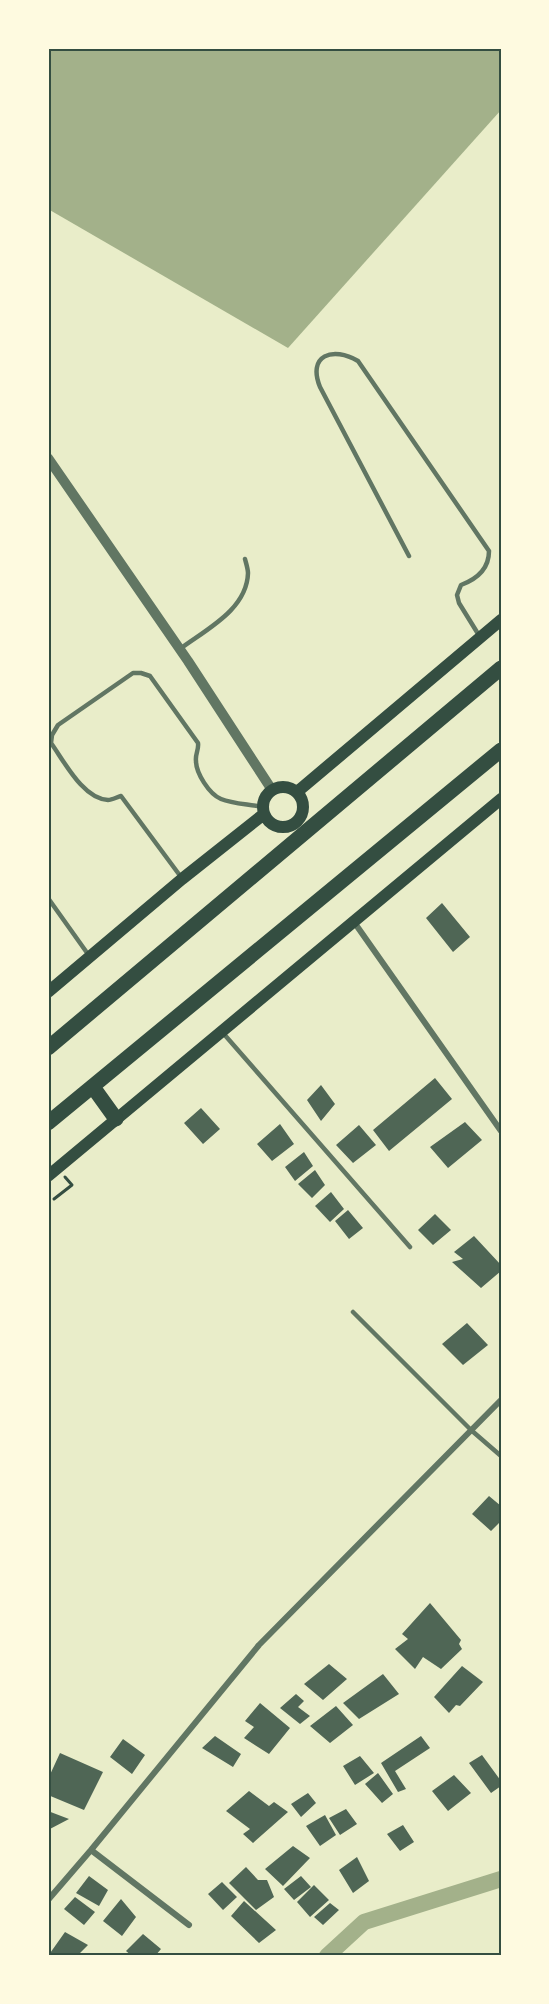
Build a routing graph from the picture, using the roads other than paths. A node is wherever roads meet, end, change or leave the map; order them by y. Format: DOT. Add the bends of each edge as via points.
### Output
graph roads {
  1 [pos="48,458"];
  2 [pos="409,556"];
  3 [pos="245,559"];
  4 [pos="501,620"];
  5 [pos="480,637"];
  6 [pos="180,649"];
  7 [pos="501,668"];
  8 [pos="501,750"];
  9 [pos="272,790"];
  10 [pos="297,792"];
  11 [pos="501,800"];
  12 [pos="263,810"];
  13 [pos="304,824"];
  14 [pos="182,879"];
  15 [pos="48,898"];
  16 [pos="354,922"];
  17 [pos="90,957"];
  18 [pos="48,992"];
  19 [pos="222,1031"];
  20 [pos="48,1048"];
  21 [pos="93,1087"];
  22 [pos="116,1119"];
  23 [pos="48,1123"];
  24 [pos="501,1131"];
  25 [pos="48,1176"];
  26 [pos="410,1247"];
  27 [pos="353,1312"];
  28 [pos="501,1400"];
  29 [pos="471,1430"];
  30 [pos="501,1456"];
  31 [pos="91,1850"];
  32 [pos="48,1900"];
  33 [pos="189,1925"];
  1 -- 6 [label="street"];
  2 -- 5 [label="lane" via="320,387 315,371 324,356 334,353 358,361 489,551 486,569 461,585 457,595"];
  3 -- 6 [label="lane" via="248,573 234,607"];
  4 -- 5 [label="main road"];
  5 -- 10 [label="main road"];
  6 -- 9 [label="street"];
  7 -- 13 [label="highway"];
  8 -- 21 [label="highway"];
  9 -- 10 [label="main road" via="285,787"];
  9 -- 12 [label="main road" via="264,800"];
  10 -- 13 [label="main road" via="303,804"];
  11 -- 16 [label="main road"];
  12 -- 13 [label="main road" via="278,827"];
  12 -- 14 [label="main road"];
  12 -- 14 [label="lane" via="218,798 201,780 195,758 198,743 150,676 133,673 58,725 51,743 81,786 102,799 121,796"];
  13 -- 20 [label="highway"];
  14 -- 17 [label="main road"];
  15 -- 17 [label="lane"];
  16 -- 19 [label="main road"];
  16 -- 24 [label="street"];
  17 -- 18 [label="main road"];
  19 -- 22 [label="main road"];
  19 -- 26 [label="lane"];
  21 -- 22 [label="highway"];
  21 -- 23 [label="highway"];
  22 -- 25 [label="main road"];
  27 -- 29 [label="lane"];
  28 -- 29 [label="street"];
  29 -- 30 [label="lane"];
  29 -- 31 [label="street" via="259,1646"];
  31 -- 32 [label="street"];
  31 -- 33 [label="street"];
}
